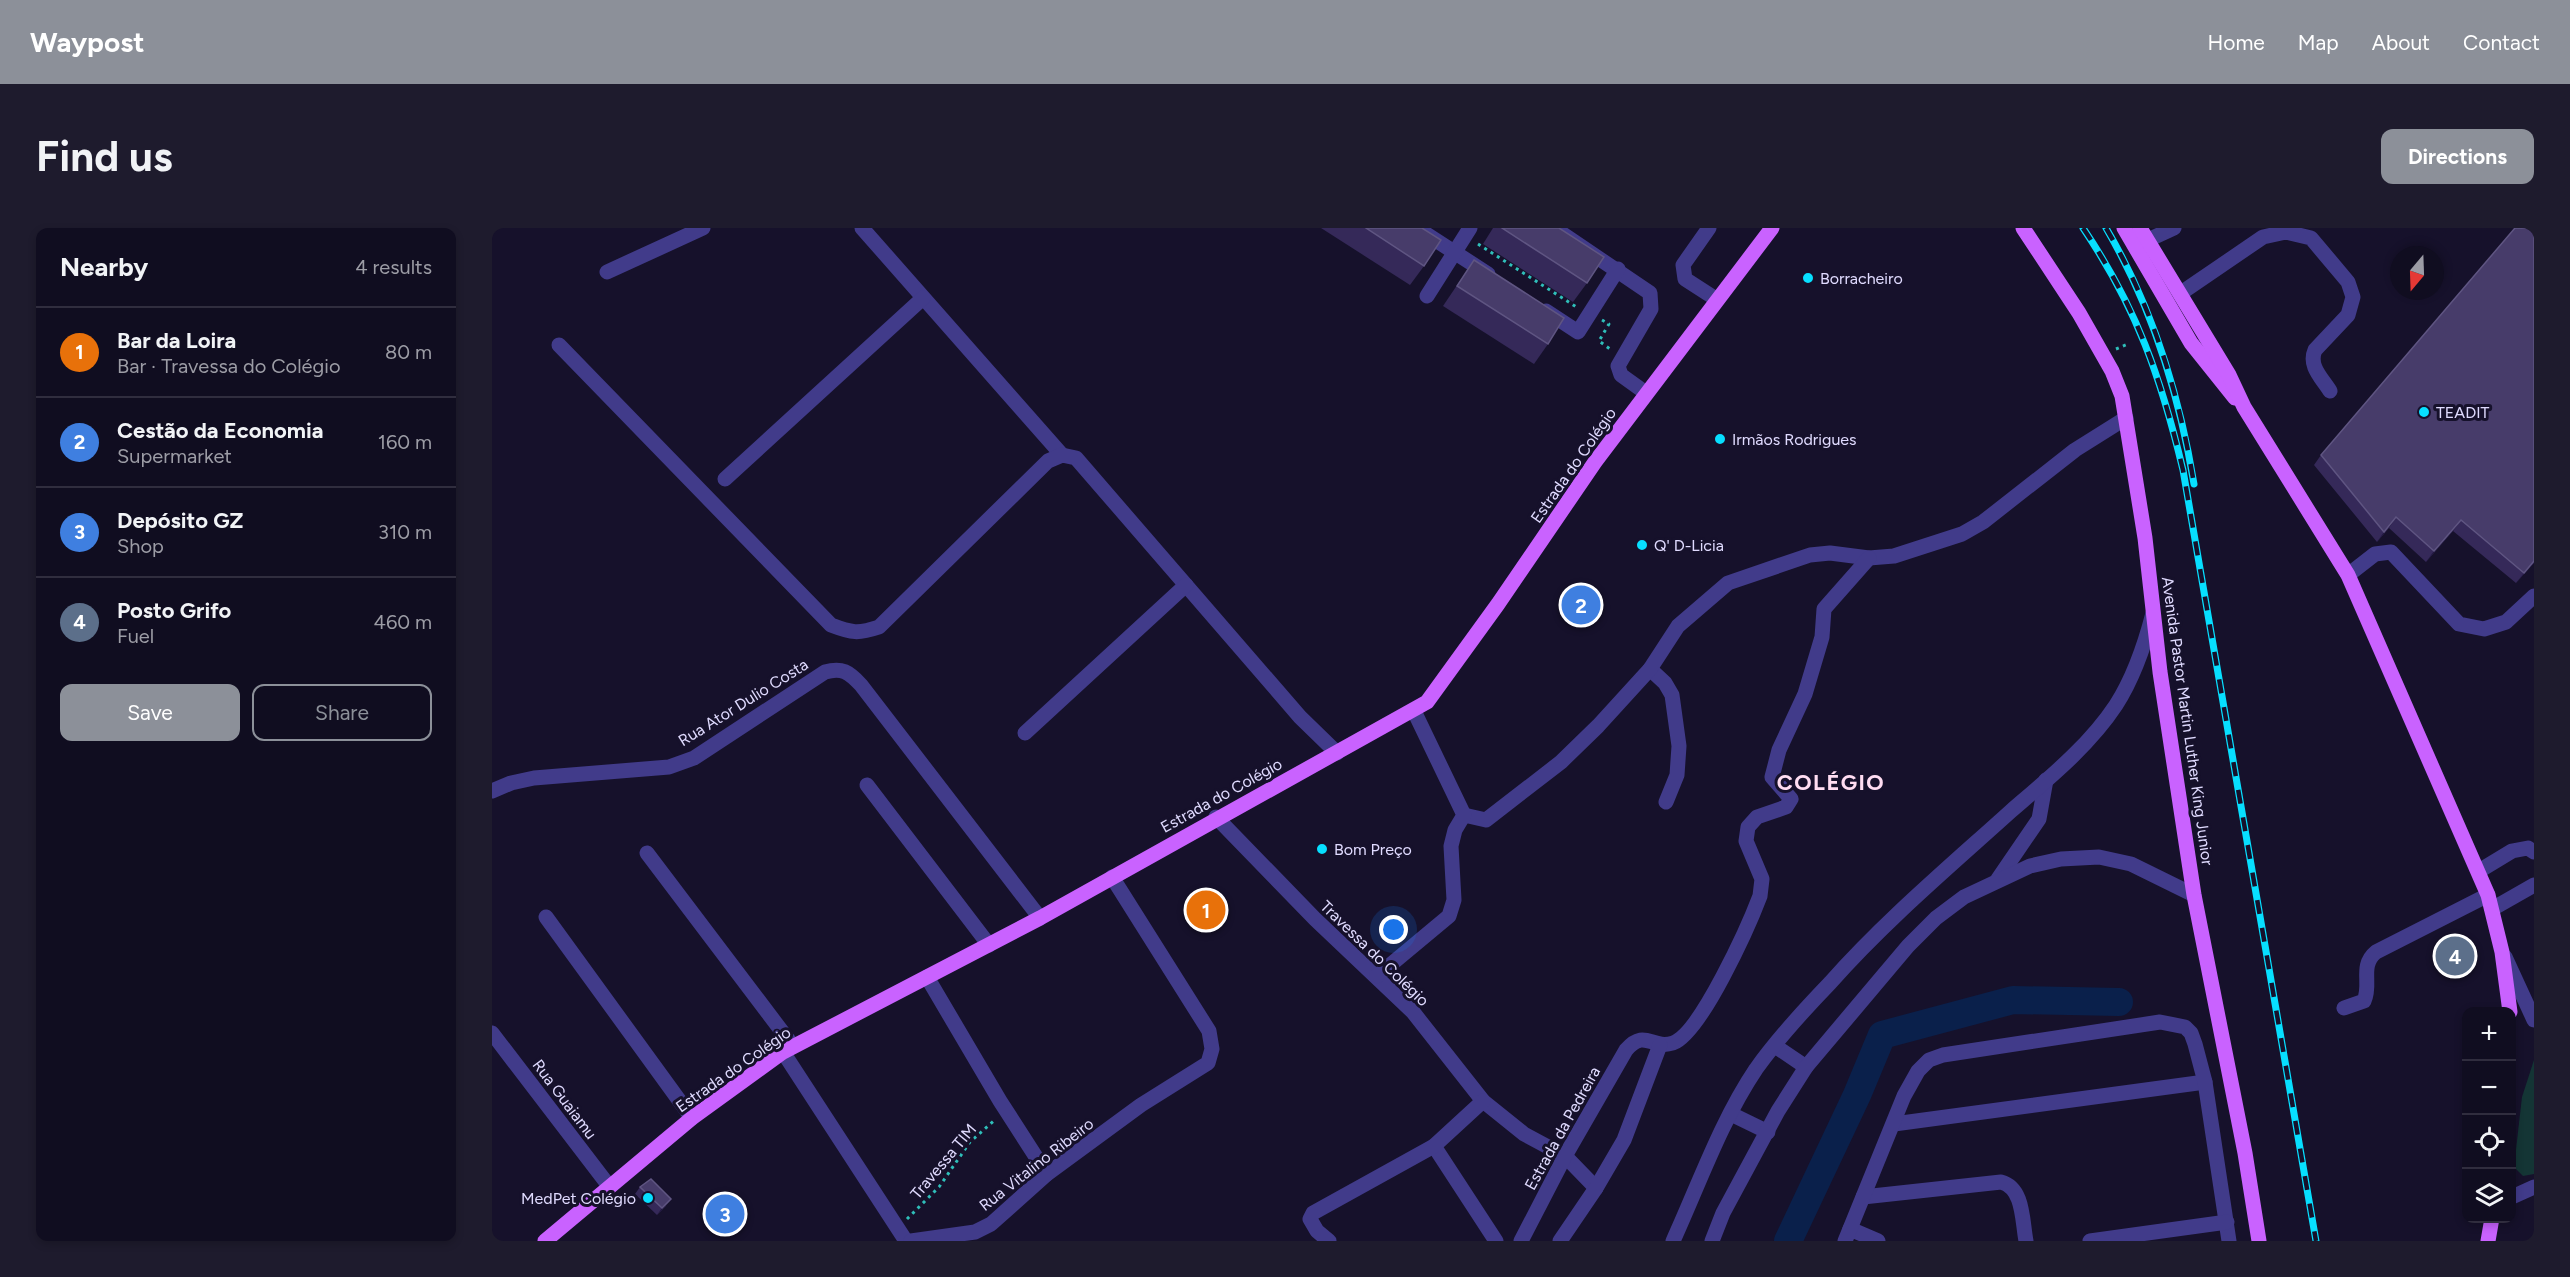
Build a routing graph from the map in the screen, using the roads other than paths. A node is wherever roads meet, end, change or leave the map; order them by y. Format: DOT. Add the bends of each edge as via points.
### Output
graph roads {
  1 [pos="703,228"];
  2 [pos="862,228"];
  3 [pos="1417,228"];
  4 [pos="1554,228"];
  5 [pos="1709,228"];
  6 [pos="1772,228"];
  7 [pos="2024,228"];
  8 [pos="2036,228"];
  9 [pos="2124,228"];
  10 [pos="2174,228"];
  11 [pos="1468,232"];
  12 [pos="2144,234"];
  13 [pos="1455,252"];
  14 [pos="1618,269"];
  15 [pos="607,273"];
  16 [pos="1501,282"];
  17 [pos="2066,292"];
  18 [pos="2181,293"];
  19 [pos="1427,296"];
  20 [pos="923,298"];
  21 [pos="1716,299"];
  22 [pos="1529,300"];
  23 [pos="559,345"];
  24 [pos="2330,391"];
  25 [pos="1646,393"];
  26 [pos="2244,407"];
  27 [pos="2126,418"];
  28 [pos="1062,455"];
  29 [pos="724,479"];
  30 [pos="1869,558"];
  31 [pos="2348,574"];
  32 [pos="1186,585"];
  33 [pos="2534,596"];
  34 [pos="2153,613"];
  35 [pos="1650,669"];
  36 [pos="1414,711"];
  37 [pos="1025,733"];
  38 [pos="1337,753"];
  39 [pos="2046,780"];
  40 [pos="867,785"];
  41 [pos="492,791"];
  42 [pos="1666,802"];
  43 [pos="1464,815"];
  44 [pos="1216,817"];
  45 [pos="2532,848"];
  46 [pos="646,853"];
  47 [pos="2479,871"];
  48 [pos="1112,877"];
  49 [pos="1998,879"];
  50 [pos="2534,885"];
  51 [pos="2194,895"];
  52 [pos="2490,902"];
  53 [pos="546,917"];
  54 [pos="1040,918"];
  55 [pos="989,945"];
  56 [pos="2502,951"];
  57 [pos="1377,976"];
  58 [pos="927,977"];
  59 [pos="2509,1007"];
  60 [pos="2344,1008"];
  61 [pos="2534,1020"];
  62 [pos="492,1034"];
  63 [pos="1660,1044"];
  64 [pos="1775,1046"];
  65 [pos="788,1049"];
  66 [pos="1806,1067"];
  67 [pos="2205,1082"];
  68 [pos="1483,1101"];
  69 [pos="1731,1114"];
  70 [pos="692,1118"];
  71 [pos="1894,1124"];
  72 [pos="1768,1132"];
  73 [pos="1434,1146"];
  74 [pos="1565,1156"];
  75 [pos="1047,1174"];
  76 [pos="609,1186"];
  77 [pos="2534,1187"];
  78 [pos="1596,1188"];
  79 [pos="2516,1195"];
  80 [pos="1863,1197"];
  81 [pos="2227,1222"];
  82 [pos="2491,1223"];
  83 [pos="1847,1235"];
  84 [pos="545,1241"];
  85 [pos="909,1241"];
  86 [pos="1329,1241"];
  87 [pos="1496,1241"];
  88 [pos="1521,1241"];
  89 [pos="1560,1241"];
  90 [pos="1674,1241"];
  91 [pos="1712,1241"];
  92 [pos="1878,1241"];
  93 [pos="2026,1241"];
  94 [pos="2090,1241"];
  95 [pos="2229,1241"];
  96 [pos="2259,1241"];
  97 [pos="2488,1241"];
  1 -- 15 [label="street"];
  2 -- 20 [label="street"];
  3 -- 13 [label="street"];
  4 -- 14 [label="street"];
  5 -- 21 [label="street" via="1683,265 1685,279"];
  6 -- 21 [label="main road, Estrada do Colégio"];
  7 -- 17 [label="main road, Avenida Pastor Martin Luther King Junior"];
  8 -- 17 [label="main road"];
  9 -- 26 [label="main road" via="2191,343"];
  10 -- 12 [label="street"];
  11 -- 13 [label="street"];
  12 -- 18 [label="main road"];
  13 -- 16 [label="street"];
  13 -- 19 [label="street"];
  14 -- 22 [label="street" via="1578,332"];
  14 -- 25 [label="street" via="1650,293 1652,301 1618,366 1621,375"];
  17 -- 27 [label="main road, Avenida Pastor Martin Luther King Junior" via="2112,371"];
  18 -- 24 [label="street" via="2263,237 2286,232 2311,238 2348,282 2353,297 2348,315 2312,357 2313,366"];
  18 -- 26 [label="main road"];
  20 -- 28 [label="street"];
  20 -- 29 [label="street"];
  21 -- 25 [label="main road, Estrada do Colégio"];
  23 -- 28 [label="street" via="831,625 848,632 879,627 1048,461"];
  25 -- 36 [label="main road, Estrada do Colégio" via="1441,686"];
  26 -- 31 [label="main road"];
  27 -- 30 [label="street" via="2075,450 1962,534 1894,556"];
  27 -- 34 [label="main road, Avenida Pastor Martin Luther King Junior"];
  28 -- 32 [label="street" via="1076,458"];
  30 -- 35 [label="street" via="1830,553 1810,555 1728,583 1678,626"];
  30 -- 63 [label="street" via="1824,609 1822,637 1805,694 1779,750 1772,777 1791,799 1786,807 1757,817 1748,827 1746,841 1762,879 1753,914 1708,1003 1682,1037"];
  31 -- 33 [label="street" via="2375,554 2391,552 2458,624 2484,629 2506,622"];
  31 -- 47 [label="main road"];
  32 -- 37 [label="street"];
  32 -- 38 [label="street" via="1300,717"];
  34 -- 39 [label="street" via="2145,644 2117,704 2097,730"];
  34 -- 51 [label="main road, Avenida Pastor Martin Luther King Junior"];
  35 -- 42 [label="street" via="1672,695 1679,746 1677,775"];
  35 -- 43 [label="street" via="1561,762 1496,814 1486,820"];
  36 -- 38 [label="main road, Estrada do Colégio"];
  36 -- 43 [label="street"];
  38 -- 44 [label="main road, Estrada do Colégio"];
  39 -- 49 [label="street" via="2039,819"];
  39 -- 64 [label="street" via="1894,916"];
  40 -- 55 [label="street"];
  41 -- 54 [label="street, Rua Ator Dulio Costa" via="534,777 669,767 694,758 825,672 842,670 861,685"];
  43 -- 57 [label="street" via="1451,846 1454,900 1449,916"];
  44 -- 48 [label="main road, Estrada do Colégio"];
  44 -- 57 [label="street, Travessa do Colégio" via="1315,919"];
  45 -- 47 [label="street" via="2512,851"];
  46 -- 65 [label="street, Rua Vitalino Ribeiro"];
  47 -- 52 [label="main road"];
  48 -- 54 [label="main road, Estrada do Colégio"];
  48 -- 75 [label="street, Rua Vitalino Ribeiro" via="1209,1031 1212,1050 1208,1063 1141,1105"];
  49 -- 51 [label="street" via="2061,859 2099,857 2131,864"];
  49 -- 66 [label="street" via="1936,918"];
  50 -- 52 [label="street"];
  51 -- 96 [label="main road, Avenida Pastor Martin Luther King Junior" via="2246,1153"];
  52 -- 56 [label="main road"];
  52 -- 60 [label="street" via="2376,952 2366,968 2368,990 2364,1001"];
  53 -- 70 [label="street"];
  54 -- 55 [label="main road, Estrada do Colégio"];
  55 -- 58 [label="main road, Estrada do Colégio"];
  56 -- 59 [label="main road"];
  56 -- 61 [label="street"];
  57 -- 68 [label="street, Travessa do Colégio" via="1413,1012"];
  58 -- 65 [label="main road, Estrada do Colégio"];
  58 -- 75 [label="street"];
  62 -- 76 [label="street, Rua Guaiamu"];
  63 -- 74 [label="street, Estrada da Pedreira" via="1641,1039 1626,1050"];
  63 -- 78 [label="street" via="1624,1140"];
  64 -- 66 [label="street"];
  64 -- 69 [label="street"];
  65 -- 70 [label="main road, Estrada do Colégio"];
  65 -- 85 [label="street, Rua Vitalino Ribeiro"];
  66 -- 72 [label="street"];
  67 -- 71 [label="street"];
  67 -- 71 [label="street" via="2191,1033 2174,1023 2160,1022 1929,1060 1904,1096"];
  67 -- 81 [label="street"];
  68 -- 73 [label="street"];
  68 -- 74 [label="street, Travessa do Colégio" via="1524,1134"];
  69 -- 72 [label="street"];
  69 -- 90 [label="street"];
  70 -- 76 [label="main road, Estrada do Colégio"];
  71 -- 80 [label="street"];
  72 -- 91 [label="street" via="1723,1213"];
  73 -- 86 [label="street" via="1312,1213 1312,1225"];
  73 -- 87 [label="street"];
  74 -- 78 [label="street, Travessa do Colégio"];
  74 -- 88 [label="street, Estrada da Pedreira"];
  75 -- 85 [label="street, Rua Vitalino Ribeiro" via="1005,1213 975,1232"];
  76 -- 84 [label="main road, Estrada do Colégio"];
  77 -- 79 [label="street"];
  78 -- 89 [label="street"];
  80 -- 83 [label="street"];
  80 -- 93 [label="street" via="2001,1182 2015,1190"];
  81 -- 94 [label="street"];
  81 -- 95 [label="street"];
  82 -- 97 [label="main road"];
  83 -- 92 [label="street"];
}
